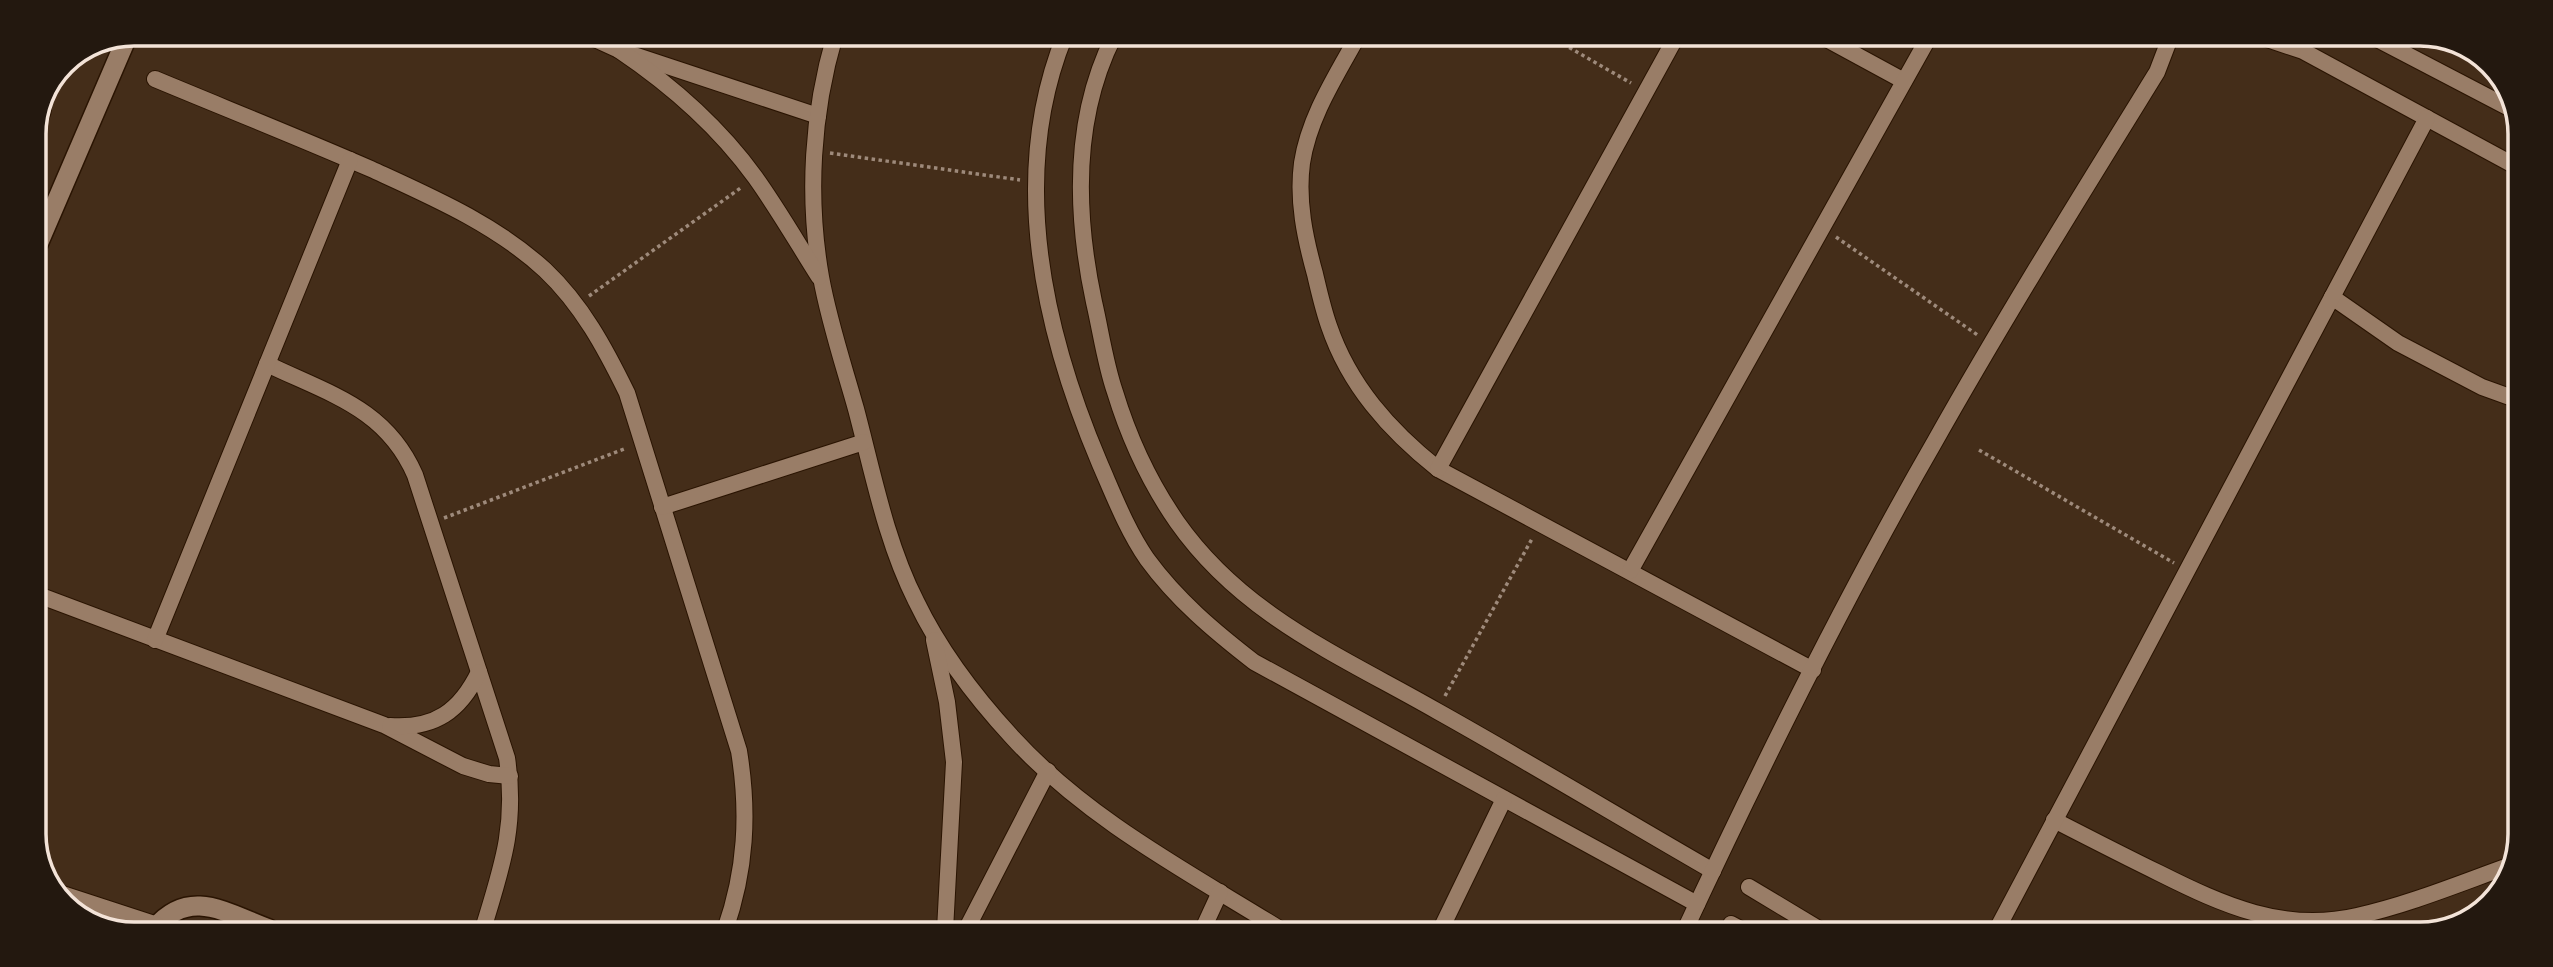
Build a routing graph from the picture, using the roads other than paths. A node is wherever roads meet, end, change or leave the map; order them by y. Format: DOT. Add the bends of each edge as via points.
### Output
graph roads {
  1 [pos="608,45"];
  2 [pos="833,45"];
  3 [pos="1062,45"];
  4 [pos="1111,45"];
  5 [pos="1353,45"];
  6 [pos="1671,45"];
  7 [pos="1838,45"];
  8 [pos="1924,45"];
  9 [pos="2167,45"];
  10 [pos="2286,45"];
  11 [pos="2390,45"];
  12 [pos="123,46"];
  13 [pos="619,50"];
  14 [pos="155,79"];
  15 [pos="1904,81"];
  16 [pos="2503,105"];
  17 [pos="818,116"];
  18 [pos="2427,118"];
  19 [pos="350,160"];
  20 [pos="2507,162"];
  21 [pos="45,228"];
  22 [pos="822,281"];
  23 [pos="2332,297"];
  24 [pos="267,364"];
  25 [pos="2507,396"];
  26 [pos="864,442"];
  27 [pos="1438,469"];
  28 [pos="662,507"];
  29 [pos="1630,571"];
  30 [pos="46,598"];
  31 [pos="933,631"];
  32 [pos="155,640"];
  33 [pos="1813,670"];
  34 [pos="479,672"];
  35 [pos="384,725"];
  36 [pos="1048,771"];
  37 [pos="510,776"];
  38 [pos="1504,799"];
  39 [pos="2054,820"];
  40 [pos="2500,869"];
  41 [pos="1713,871"];
  42 [pos="1749,887"];
  43 [pos="1220,892"];
  44 [pos="80,903"];
  45 [pos="1698,904"];
  46 [pos="137,922"];
  47 [pos="160,922"];
  48 [pos="251,922"];
  49 [pos="485,922"];
  50 [pos="727,922"];
  51 [pos="946,922"];
  52 [pos="970,922"];
  53 [pos="1206,922"];
  54 [pos="1268,922"];
  55 [pos="1445,922"];
  56 [pos="1689,922"];
  57 [pos="1807,922"];
  58 [pos="2000,922"];
  1 -- 13 [label="street"];
  2 -- 17 [label="street"];
  3 -- 38 [label="street" via="1042,117 1036,183 1042,273 1084,427 1146,557 1175,594 1254,662"];
  4 -- 41 [label="street" via="1090,98 1080,158 1081,220 1114,391 1145,470 1178,523 1217,569 1262,610"];
  5 -- 27 [label="street" via="1312,123 1302,163 1300,203 1306,244 1343,360 1392,429"];
  6 -- 27 [label="street"];
  7 -- 15 [label="street"];
  8 -- 15 [label="street"];
  9 -- 33 [label="street" via="2157,72 1991,345 1881,539"];
  10 -- 18 [label="street"];
  11 -- 16 [label="street"];
  12 -- 21 [label="street"];
  13 -- 17 [label="street"];
  13 -- 22 [label="street" via="696,110 755,177"];
  14 -- 19 [label="street"];
  15 -- 29 [label="street"];
  17 -- 22 [label="street" via="814,227"];
  18 -- 20 [label="street"];
  18 -- 23 [label="street"];
  19 -- 24 [label="street"];
  19 -- 28 [label="street" via="430,196 510,242 576,305 605,347 627,393"];
  22 -- 26 [label="street"];
  23 -- 25 [label="street" via="2399,343"];
  23 -- 39 [label="street"];
  24 -- 32 [label="street"];
  24 -- 34 [label="street" via="353,405 384,427 407,457"];
  26 -- 28 [label="street"];
  26 -- 31 [label="street" via="902,568"];
  27 -- 29 [label="street"];
  28 -- 50 [label="street" via="739,751 744,782 745,846"];
  29 -- 33 [label="street"];
  30 -- 32 [label="street"];
  31 -- 36 [label="street" via="984,705"];
  31 -- 51 [label="street" via="954,762"];
  32 -- 35 [label="street"];
  33 -- 41 [label="street"];
  34 -- 35 [label="street" via="468,693 432,722"];
  34 -- 37 [label="street"];
  35 -- 37 [label="street" via="463,766"];
  36 -- 43 [label="street" via="1111,822"];
  36 -- 52 [label="street"];
  37 -- 49 [label="street" via="507,848"];
  38 -- 45 [label="street"];
  38 -- 55 [label="street"];
  39 -- 40 [label="street" via="2234,909 2274,918 2315,921 2356,916"];
  39 -- 58 [label="street"];
  41 -- 45 [label="street"];
  42 -- 57 [label="street"];
  43 -- 53 [label="street"];
  43 -- 54 [label="street"];
  44 -- 46 [label="main road"];
  45 -- 56 [label="street"];
  47 -- 48 [label="street" via="176,909 195,905"];
}
